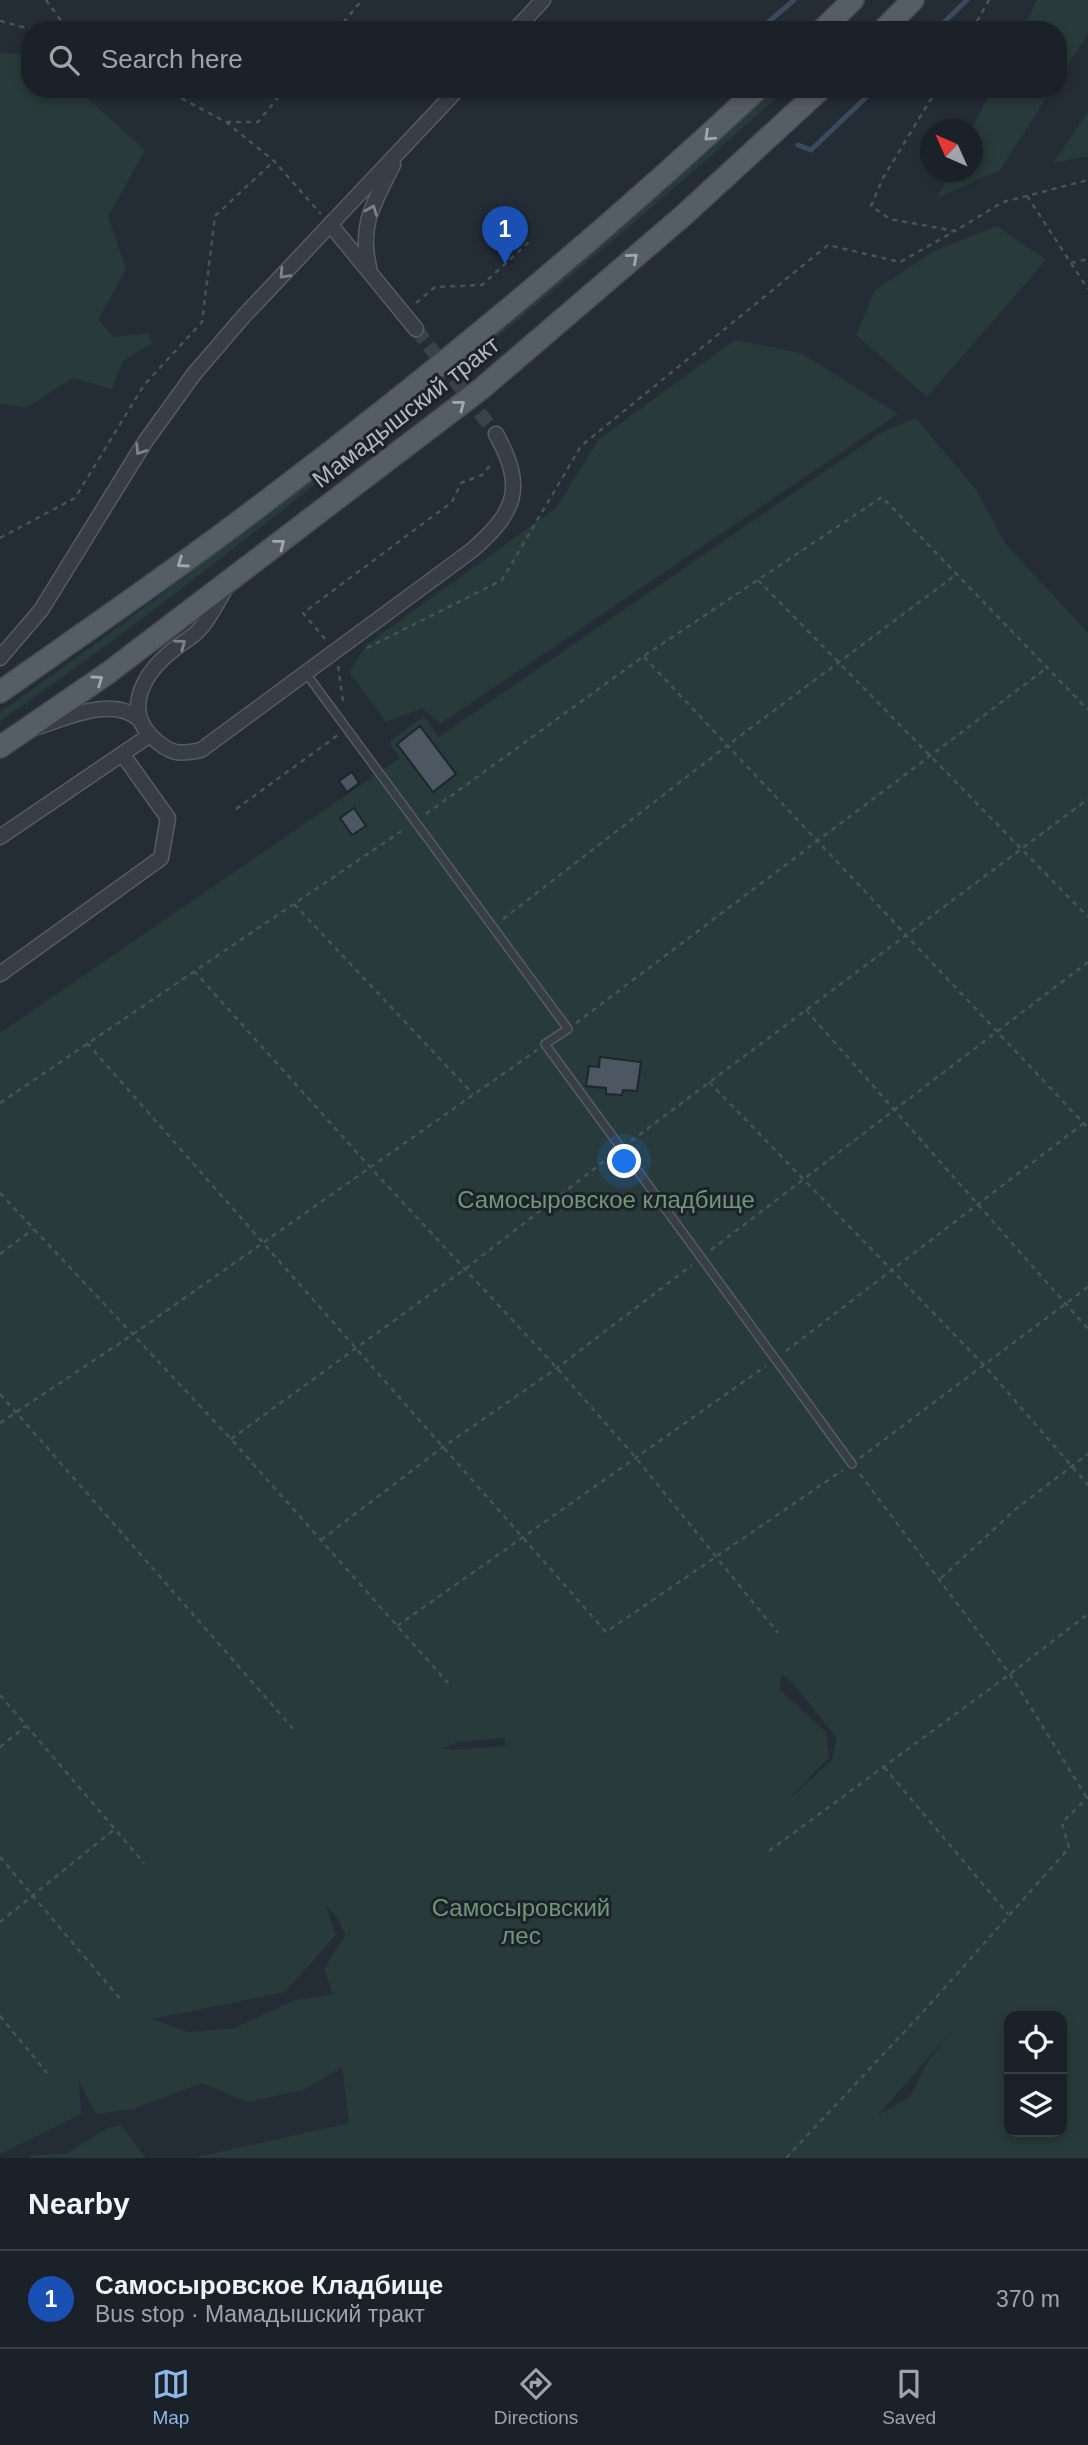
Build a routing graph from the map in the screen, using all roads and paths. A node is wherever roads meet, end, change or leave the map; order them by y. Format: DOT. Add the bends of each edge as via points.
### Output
graph roads {
  1 [pos="46,0"];
  2 [pos="362,0"];
  3 [pos="543,0"];
  4 [pos="853,0"];
  5 [pos="913,0"];
  6 [pos="989,0"];
  7 [pos="0,21"];
  8 [pos="61,21"];
  9 [pos="344,21"];
  10 [pos="523,21"];
  11 [pos="831,21"];
  12 [pos="892,21"];
  13 [pos="977,21"];
  14 [pos="21,27"];
  15 [pos="181,98"];
  16 [pos="278,98"];
  17 [pos="449,98"];
  18 [pos="748,98"];
  19 [pos="811,98"];
  20 [pos="932,98"];
  21 [pos="226,122"];
  22 [pos="398,152"];
  23 [pos="274,161"];
  24 [pos="1088,180"];
  25 [pos="1027,196"];
  26 [pos="330,224"];
  27 [pos="955,232"];
  28 [pos="529,242"];
  29 [pos="1088,259"];
  30 [pos="1071,263"];
  31 [pos="370,272"];
  32 [pos="435,287"];
  33 [pos="1088,289"];
  34 [pos="416,329"];
  35 [pos="496,434"];
  36 [pos="0,538"];
  37 [pos="957,574"];
  38 [pos="758,580"];
  39 [pos="230,582"];
  40 [pos="334,650"];
  41 [pos="644,656"];
  42 [pos="0,658"];
  43 [pos="838,663"];
  44 [pos="1048,667"];
  45 [pos="305,672"];
  46 [pos="0,692"];
  47 [pos="1088,710"];
  48 [pos="140,720"];
  49 [pos="21,733"];
  50 [pos="150,735"];
  51 [pos="728,745"];
  52 [pos="0,747"];
  53 [pos="123,755"];
  54 [pos="930,756"];
  55 [pos="1088,799"];
  56 [pos="415,822"];
  57 [pos="0,836"];
  58 [pos="818,841"];
  59 [pos="1021,849"];
  60 [pos="294,904"];
  61 [pos="1088,917"];
  62 [pos="493,927"];
  63 [pos="906,935"];
  64 [pos="194,971"];
  65 [pos="0,974"];
  66 [pos="806,1010"];
  67 [pos="568,1029"];
  68 [pos="88,1043"];
  69 [pos="545,1044"];
  70 [pos="709,1082"];
  71 [pos="473,1094"];
  72 [pos="0,1103"];
  73 [pos="1088,1120"];
  74 [pos="1084,1124"];
  75 [pos="1088,1128"];
  76 [pos="622,1148"];
  77 [pos="369,1166"];
  78 [pos="0,1193"];
  79 [pos="978,1204"];
  80 [pos="33,1228"];
  81 [pos="263,1241"];
  82 [pos="0,1254"];
  83 [pos="465,1269"];
  84 [pos="891,1270"];
  85 [pos="1088,1329"];
  86 [pos="132,1335"];
  87 [pos="356,1348"];
  88 [pos="776,1359"];
  89 [pos="0,1394"];
  90 [pos="16,1412"];
  91 [pos="0,1423"];
  92 [pos="232,1439"];
  93 [pos="1088,1454"];
  94 [pos="636,1458"];
  95 [pos="852,1464"];
  96 [pos="1072,1466"];
  97 [pos="1088,1485"];
  98 [pos="523,1538"];
  99 [pos="940,1578"];
  100 [pos="1088,1614"];
  101 [pos="397,1626"];
  102 [pos="606,1632"];
  103 [pos="778,1633"];
  104 [pos="1010,1674"];
  105 [pos="448,1683"];
  106 [pos="0,1695"];
  107 [pos="26,1726"];
  108 [pos="296,1732"];
  109 [pos="0,1747"];
  110 [pos="884,1767"];
  111 [pos="1087,1797"];
  112 [pos="116,1828"];
  113 [pos="769,1851"];
  114 [pos="0,1857"];
  115 [pos="144,1863"];
  116 [pos="34,1895"];
  117 [pos="1009,1915"];
  118 [pos="0,1922"];
  119 [pos="122,2001"];
  120 [pos="0,2016"];
  121 [pos="47,2073"];
  122 [pos="786,2158"];
  1 -- 8 [label="path"];
  2 -- 9 [label="path"];
  3 -- 10 [label="street"];
  4 -- 11 [label="main road"];
  5 -- 12 [label="main road"];
  6 -- 13 [label="path"];
  7 -- 14 [label="path"];
  15 -- 21 [label="path"];
  16 -- 21 [label="path" via="258,122"];
  17 -- 22 [label="street"];
  18 -- 46 [label="main road, Мамадышский тракт, one-way" via="657,184 454,356 224,533"];
  39 -- 19 [label="main road, Мамадышский тракт, one-way" via="481,389 684,215"];
  20 -- 27 [label="path" via="871,206 890,219"];
  21 -- 23 [label="path"];
  22 -- 26 [label="street"];
  31 -- 22 [label="street, one-way" via="365,228"];
  23 -- 26 [label="path"];
  23 -- 36 [label="path" via="215,216 202,322 145,384 75,498"];
  24 -- 25 [label="path"];
  25 -- 27 [label="path" via="1003,202"];
  25 -- 30 [label="path"];
  26 -- 31 [label="street"];
  26 -- 42 [label="street, one-way" via="194,374 145,442 41,610"];
  27 -- 40 [label="path" via="900,262 828,244 581,446 502,580 346,659"];
  28 -- 32 [label="path" via="482,285"];
  29 -- 30 [label="path"];
  30 -- 33 [label="path"];
  31 -- 34 [label="street"];
  35 -- 40 [label="street" via="513,476 513,498 505,516 471,551"];
  37 -- 38 [label="path" via="882,497"];
  37 -- 43 [label="path"];
  37 -- 44 [label="path"];
  38 -- 41 [label="path"];
  38 -- 43 [label="path"];
  48 -- 39 [label="street, one-way" via="138,699 146,679 199,631"];
  49 -- 39 [label="main road, Мамадышский тракт, one-way"];
  40 -- 45 [label="street"];
  41 -- 51 [label="path"];
  41 -- 56 [label="path"];
  43 -- 51 [label="path"];
  43 -- 54 [label="path"];
  44 -- 47 [label="path"];
  44 -- 54 [label="path"];
  45 -- 50 [label="street" via="201,750 182,754 168,750"];
  45 -- 56 [label="lane"];
  48 -- 49 [label="street" via="125,711 95,710"];
  48 -- 50 [label="street"];
  49 -- 52 [label="main road, Мамадышский тракт"];
  50 -- 53 [label="street"];
  51 -- 58 [label="path"];
  51 -- 62 [label="path"];
  53 -- 57 [label="street"];
  53 -- 65 [label="street" via="168,818 161,858"];
  54 -- 58 [label="path"];
  54 -- 59 [label="path"];
  55 -- 59 [label="path"];
  56 -- 60 [label="path"];
  56 -- 62 [label="lane"];
  58 -- 63 [label="path"];
  58 -- 67 [label="path"];
  59 -- 61 [label="path"];
  59 -- 63 [label="path"];
  60 -- 64 [label="path"];
  60 -- 71 [label="path"];
  62 -- 67 [label="lane"];
  63 -- 66 [label="path"];
  63 -- 74 [label="path"];
  64 -- 68 [label="path"];
  64 -- 77 [label="path"];
  66 -- 70 [label="path"];
  66 -- 79 [label="path"];
  67 -- 69 [label="lane"];
  68 -- 72 [label="path"];
  68 -- 81 [label="path"];
  69 -- 71 [label="path"];
  69 -- 76 [label="lane"];
  70 -- 76 [label="path"];
  70 -- 84 [label="path"];
  71 -- 77 [label="path"];
  73 -- 74 [label="path"];
  74 -- 75 [label="path"];
  74 -- 79 [label="path"];
  76 -- 83 [label="path"];
  76 -- 88 [label="lane"];
  77 -- 81 [label="path"];
  77 -- 83 [label="path"];
  78 -- 80 [label="path"];
  79 -- 84 [label="path"];
  79 -- 85 [label="path"];
  80 -- 82 [label="path"];
  80 -- 86 [label="path"];
  81 -- 86 [label="path"];
  81 -- 87 [label="path"];
  83 -- 87 [label="path"];
  83 -- 94 [label="path"];
  84 -- 88 [label="path"];
  84 -- 96 [label="path" via="984,1365"];
  86 -- 90 [label="path"];
  86 -- 92 [label="path"];
  87 -- 92 [label="path"];
  87 -- 98 [label="path"];
  88 -- 94 [label="path"];
  88 -- 95 [label="lane"];
  89 -- 90 [label="path"];
  90 -- 91 [label="path"];
  90 -- 108 [label="path"];
  92 -- 101 [label="path"];
  93 -- 96 [label="path"];
  94 -- 98 [label="path"];
  94 -- 103 [label="path"];
  95 -- 99 [label="path"];
  96 -- 97 [label="path"];
  96 -- 99 [label="path" via="1017,1508"];
  98 -- 101 [label="path"];
  98 -- 102 [label="path"];
  99 -- 104 [label="path"];
  100 -- 104 [label="path"];
  101 -- 105 [label="path"];
  104 -- 110 [label="path"];
  104 -- 111 [label="path"];
  106 -- 107 [label="path"];
  107 -- 109 [label="path"];
  107 -- 112 [label="path"];
  110 -- 113 [label="path"];
  110 -- 117 [label="path"];
  111 -- 117 [label="path" via="1062,1823 1069,1848"];
  112 -- 115 [label="path"];
  112 -- 116 [label="path"];
  114 -- 116 [label="path"];
  116 -- 118 [label="path"];
  116 -- 119 [label="path"];
  117 -- 122 [label="path"];
  120 -- 121 [label="path"];
}
